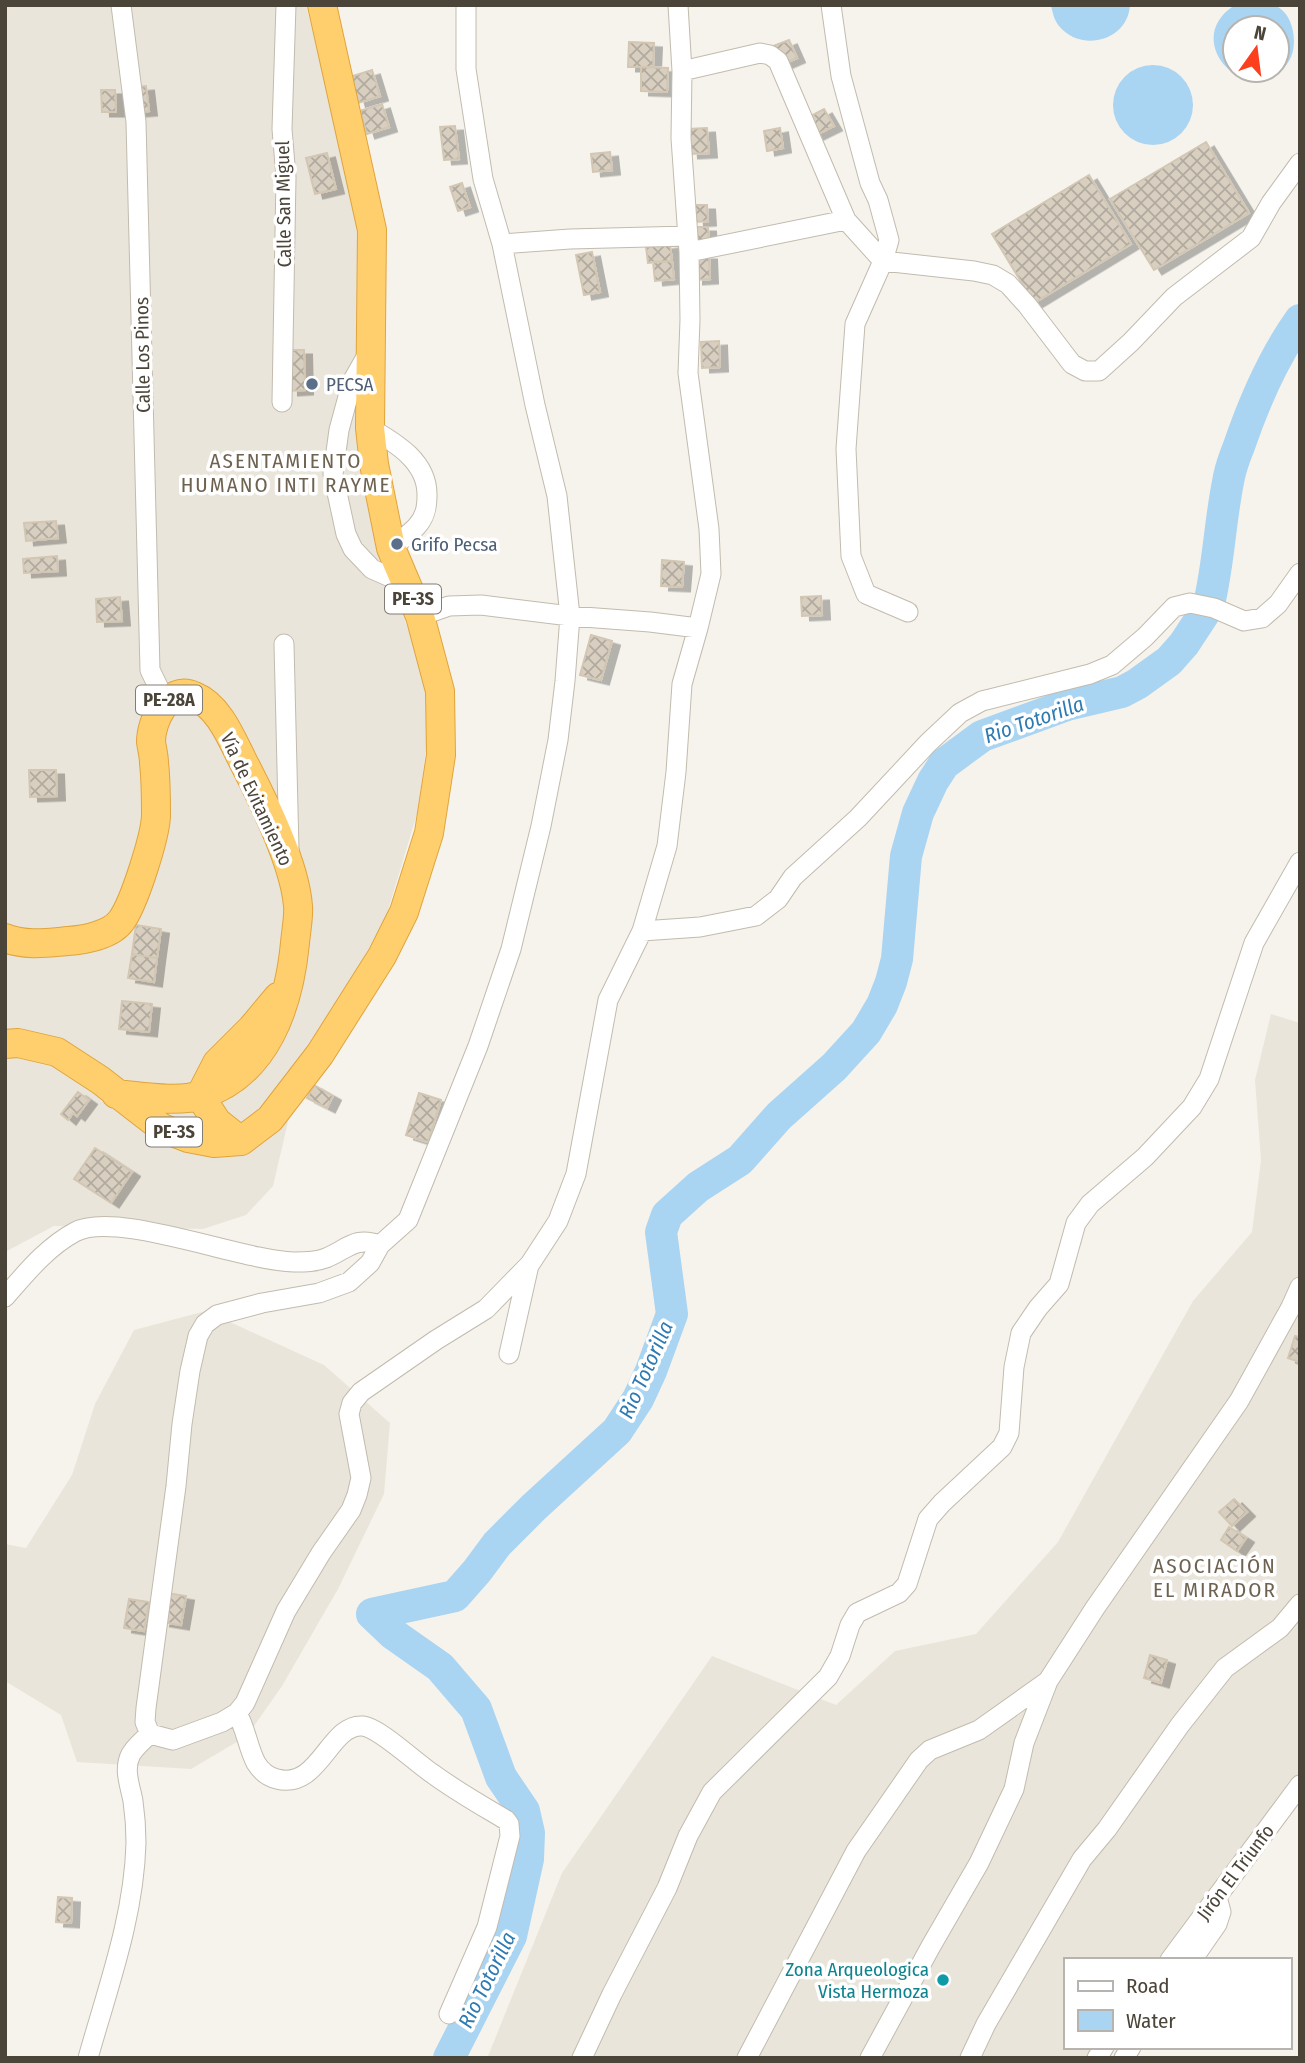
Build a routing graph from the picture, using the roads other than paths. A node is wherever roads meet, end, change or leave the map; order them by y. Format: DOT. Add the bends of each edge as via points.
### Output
graph roads {
  1 [pos="121,5"];
  2 [pos="286,5"];
  3 [pos="322,5"];
  4 [pos="466,5"];
  5 [pos="678,5"];
  6 [pos="831,5"];
  7 [pos="682,71"];
  8 [pos="1300,163"];
  9 [pos="846,220"];
  10 [pos="502,244"];
  11 [pos="688,244"];
  12 [pos="883,261"];
  13 [pos="371,349"];
  14 [pos="282,402"];
  15 [pos="370,428"];
  16 [pos="391,548"];
  17 [pos="1300,573"];
  18 [pos="406,584"];
  19 [pos="908,612"];
  20 [pos="420,616"];
  21 [pos="570,616"];
  22 [pos="698,628"];
  23 [pos="285,644"];
  24 [pos="166,703"];
  25 [pos="1300,862"];
  26 [pos="289,863"];
  27 [pos="642,931"];
  28 [pos="7,940"];
  29 [pos="5,1044"];
  30 [pos="116,1094"];
  31 [pos="200,1096"];
  32 [pos="242,1142"];
  33 [pos="380,1245"];
  34 [pos="530,1264"];
  35 [pos="1300,1287"];
  36 [pos="5,1297"];
  37 [pos="509,1354"];
  38 [pos="1300,1604"];
  39 [pos="1048,1681"];
  40 [pos="237,1713"];
  41 [pos="150,1734"];
  42 [pos="1300,1785"];
  43 [pos="1217,1897"];
  44 [pos="1171,1958"];
  45 [pos="1193,1958"];
  46 [pos="449,2014"];
  47 [pos="88,2058"];
  48 [pos="582,2058"];
  49 [pos="747,2058"];
  50 [pos="870,2058"];
  51 [pos="970,2058"];
  1 -- 24 [label="street, Calle Los Pinos" via="136,122 150,670"];
  2 -- 14 [label="street, Calle San Miguel"];
  3 -- 13 [label="highway, PE-3S" via="372,230"];
  4 -- 10 [label="street" via="466,69 476,136"];
  5 -- 7 [label="street"];
  6 -- 12 [label="street" via="841,76 889,240"];
  7 -- 9 [label="street" via="760,53 778,61"];
  7 -- 11 [label="street"];
  8 -- 12 [label="street" via="1251,238 1174,298 1099,371 1085,371 1072,364 1021,298 993,275"];
  9 -- 11 [label="street"];
  9 -- 12 [label="street"];
  10 -- 11 [label="street" via="570,239"];
  10 -- 21 [label="street" via="557,496"];
  11 -- 22 [label="street" via="688,373 709,529 710,574"];
  12 -- 19 [label="street" via="855,324 846,449 851,556 866,594"];
  13 -- 15 [label="highway, PE-3S"];
  13 -- 18 [label="street" via="352,382 333,474 353,550 372,569"];
  15 -- 16 [label="highway, PE-3S"];
  15 -- 16 [label="street" via="418,464 428,485 427,510 416,527"];
  16 -- 18 [label="highway, PE-3S"];
  17 -- 27 [label="street" via="1262,618 1244,621 1190,603 1174,607 1112,665 982,701 960,713 756,916 700,927"];
  18 -- 20 [label="highway, PE-3S"];
  20 -- 21 [label="street" via="449,606"];
  20 -- 32 [label="highway, PE-3S" via="440,691 441,755 429,833 404,912 320,1054 270,1119"];
  21 -- 22 [label="street"];
  21 -- 33 [label="street" via="558,740 511,950 408,1220"];
  22 -- 27 [label="street" via="682,684 667,846"];
  23 -- 26 [label="street"];
  24 -- 26 [label="highway, Vía de Evitamiento / PE-28A" via="187,693 212,709 253,781"];
  24 -- 28 [label="highway, PE-28A" via="155,720 151,741 156,819 142,874 120,923 74,941 27,945"];
  25 -- 48 [label="street" via="1254,943 1209,1079 1192,1107 1145,1157 1090,1204 1076,1223 1059,1284 1021,1333 1009,1433 1002,1447 928,1520 907,1584 899,1593 857,1613 828,1677 712,1792"];
  26 -- 31 [label="highway, Vía de Evitamiento / PE-28A" via="298,906 292,968 280,1015 269,1039 237,1077"];
  27 -- 34 [label="street" via="608,1000 576,1174 558,1221"];
  29 -- 30 [label="highway, PE-3S" via="57,1052"];
  30 -- 31 [label="highway" via="163,1099"];
  30 -- 32 [label="highway, PE-3S" via="162,1128 188,1139"];
  31 -- 32 [label="highway" via="217,1122"];
  33 -- 36 [label="street" via="352,1243 326,1258 290,1262 92,1226 75,1232 38,1259"];
  33 -- 41 [label="street" via="349,1282 217,1315 198,1336 182,1424 146,1708"];
  34 -- 37 [label="street"];
  34 -- 40 [label="street" via="486,1309 361,1392 352,1403 349,1414 361,1478 352,1510 286,1611"];
  35 -- 39 [label="street" via="1239,1401"];
  38 -- 51 [label="street" via="1280,1628 1225,1668 1082,1859"];
  39 -- 49 [label="street" via="979,1730 930,1750 919,1760 856,1851"];
  39 -- 50 [label="street" via="1024,1743 1014,1788 979,1863"];
  40 -- 41 [label="street" via="173,1740"];
  40 -- 46 [label="street" via="256,1763 270,1776 284,1780 304,1775 344,1734 362,1726 509,1824 487,1927"];
  41 -- 47 [label="street" via="129,1760 136,1840 133,1887"];
  42 -- 43 [label="street, Jirón El Triunfo"];
  43 -- 44 [label="street, Jirón El Triunfo"];
  43 -- 45 [label="street" via="1221,1912 1217,1924"];
}
